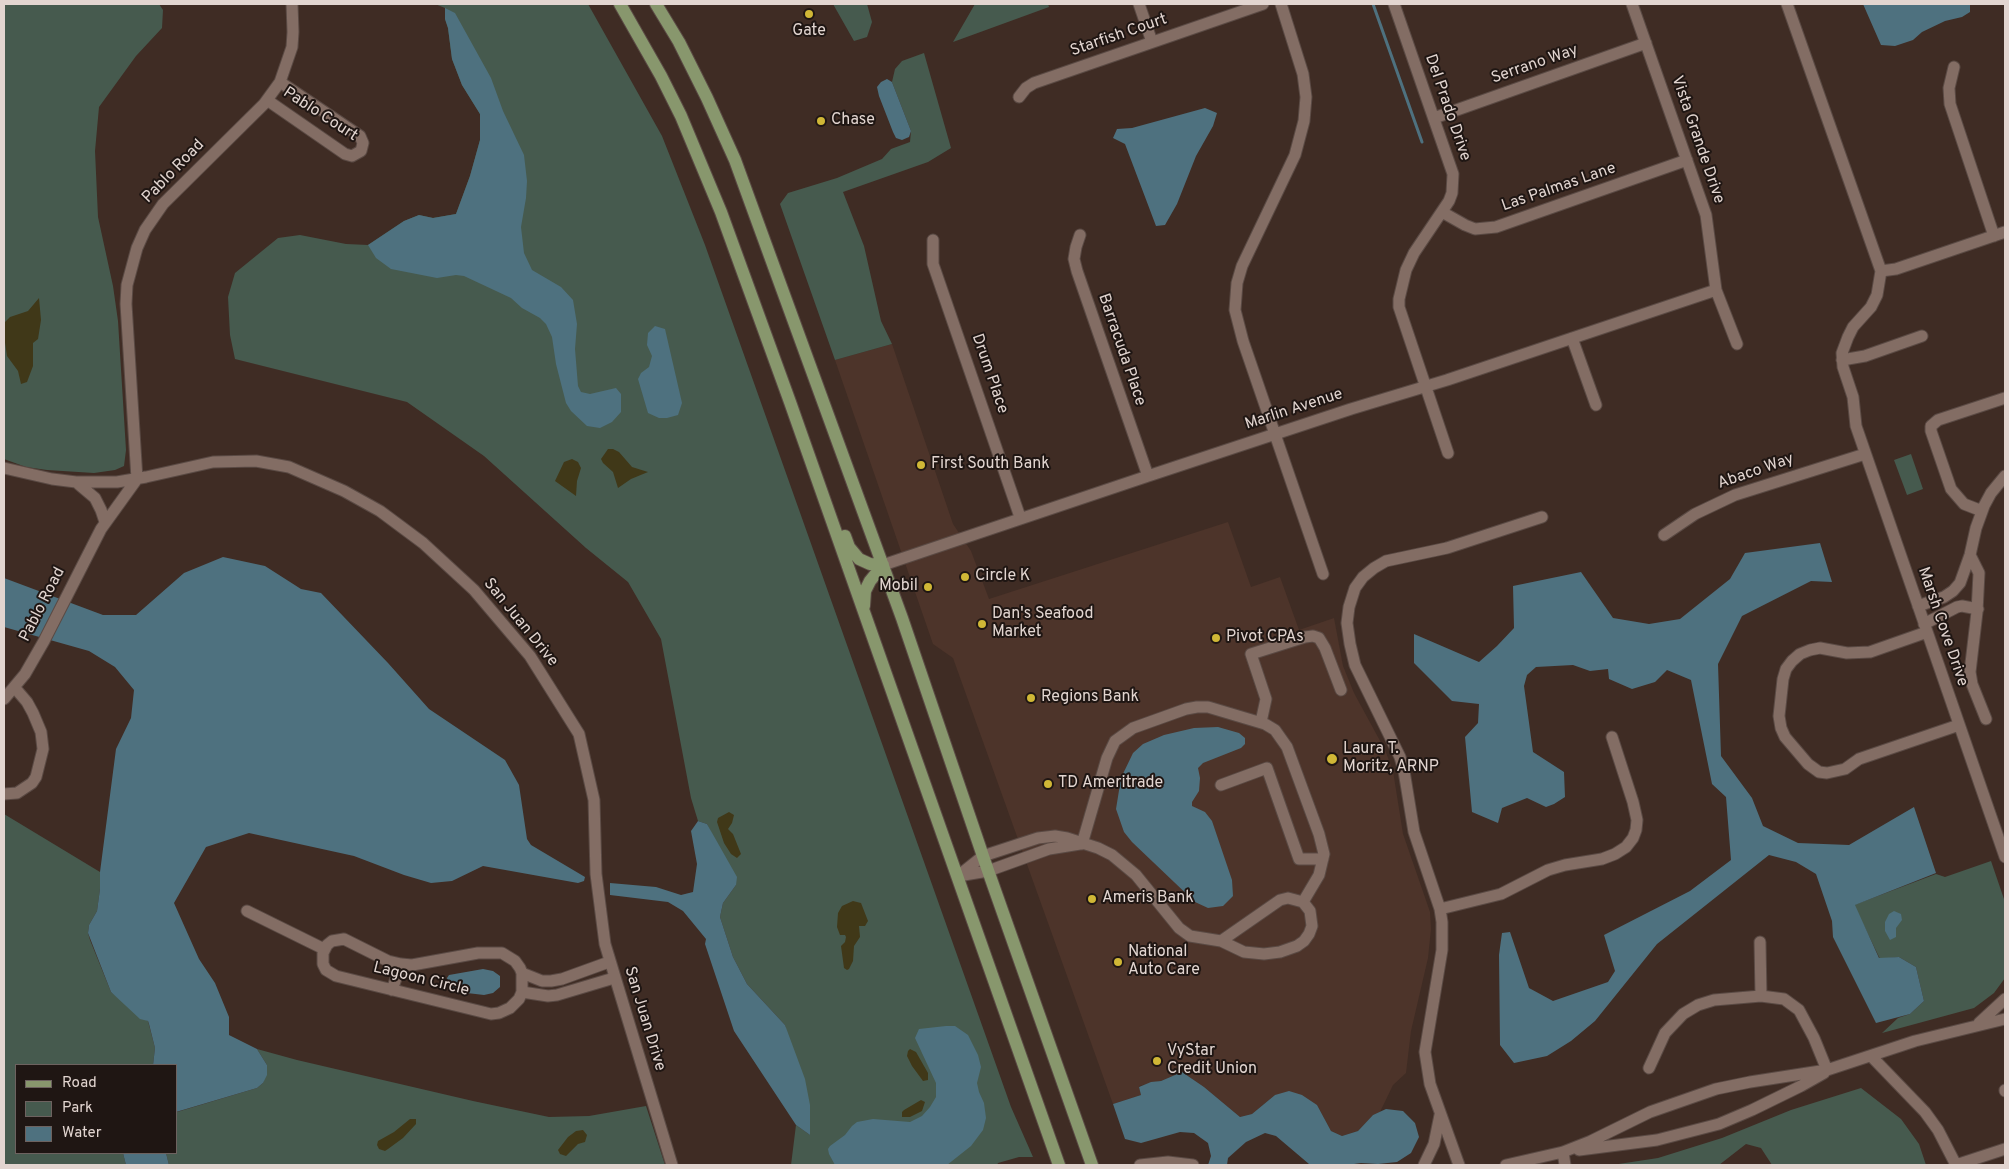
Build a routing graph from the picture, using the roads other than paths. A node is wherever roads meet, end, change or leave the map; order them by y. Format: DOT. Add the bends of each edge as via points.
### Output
graph roads {
  1 [pos="292,4"];
  2 [pos="620,4"];
  3 [pos="656,4"];
  4 [pos="1139,4"];
  5 [pos="1263,4"];
  6 [pos="1281,4"];
  7 [pos="1394,4"];
  8 [pos="1632,4"];
  9 [pos="1787,4"];
  10 [pos="1152,42"];
  11 [pos="1646,43"];
  12 [pos="1954,66"];
  13 [pos="280,82"];
  14 [pos="1019,97"];
  15 [pos="267,100"];
  16 [pos="1434,118"];
  17 [pos="1687,160"];
  18 [pos="1442,212"];
  19 [pos="2000,234"];
  20 [pos="1080,235"];
  21 [pos="933,240"];
  22 [pos="1881,271"];
  23 [pos="1716,290"];
  24 [pos="1922,336"];
  25 [pos="1572,338"];
  26 [pos="1737,344"];
  27 [pos="1842,360"];
  28 [pos="1426,386"];
  29 [pos="2005,398"];
  30 [pos="790,402"];
  31 [pos="1596,406"];
  32 [pos="1275,434"];
  33 [pos="1448,453"];
  34 [pos="1865,454"];
  35 [pos="4,468"];
  36 [pos="1148,476"];
  37 [pos="2005,476"];
  38 [pos="137,479"];
  39 [pos="76,482"];
  40 [pos="1982,511"];
  41 [pos="1020,517"];
  42 [pos="1542,517"];
  43 [pos="105,522"];
  44 [pos="1664,535"];
  45 [pos="1970,554"];
  46 [pos="883,565"];
  47 [pos="1323,574"];
  48 [pos="1953,591"];
  49 [pos="1918,606"];
  50 [pos="1959,607"];
  51 [pos="1978,609"];
  52 [pos="864,613"];
  53 [pos="1925,628"];
  54 [pos="15,688"];
  55 [pos="1341,690"];
  56 [pos="4,699"];
  57 [pos="1986,719"];
  58 [pos="1261,722"];
  59 [pos="1959,725"];
  60 [pos="1612,737"];
  61 [pos="1221,785"];
  62 [pos="4,794"];
  63 [pos="2003,843"];
  64 [pos="1082,844"];
  65 [pos="983,856"];
  66 [pos="2005,857"];
  67 [pos="1323,859"];
  68 [pos="988,871"];
  69 [pos="958,876"];
  70 [pos="1303,902"];
  71 [pos="1440,909"];
  72 [pos="247,911"];
  73 [pos="1221,941"];
  74 [pos="1760,942"];
  75 [pos="324,949"];
  76 [pos="609,962"];
  77 [pos="401,964"];
  78 [pos="522,973"];
  79 [pos="564,978"];
  80 [pos="614,978"];
  81 [pos="392,990"];
  82 [pos="522,992"];
  83 [pos="569,992"];
  84 [pos="1761,996"];
  85 [pos="2005,999"];
  86 [pos="2005,1019"];
  87 [pos="1975,1026"];
  88 [pos="1871,1056"];
  89 [pos="1649,1068"];
  90 [pos="1827,1070"];
  91 [pos="1440,1111"];
  92 [pos="2005,1149"];
  93 [pos="1563,1152"];
  94 [pos="1058,1161"];
  95 [pos="672,1165"];
  96 [pos="1066,1165"];
  97 [pos="1092,1165"];
  98 [pos="1140,1165"];
  99 [pos="1193,1165"];
  100 [pos="1424,1165"];
  101 [pos="1459,1165"];
  102 [pos="1506,1165"];
  103 [pos="1565,1165"];
  104 [pos="1956,1165"];
  1 -- 13 [label="street, Pablo Road" via="292,47"];
  2 -- 30 [label="main road" via="688,132 721,212"];
  3 -- 46 [label="main road" via="679,42 735,160"];
  4 -- 10 [label="street"];
  5 -- 10 [label="street, Starfish Court"];
  6 -- 32 [label="street" via="1303,74 1304,121 1295,155 1242,266 1235,300 1239,328"];
  7 -- 16 [label="street, Del Prado Drive"];
  8 -- 11 [label="street, Vista Grande Drive"];
  9 -- 22 [label="street"];
  10 -- 14 [label="street, Starfish Court" via="1034,83"];
  11 -- 16 [label="street, Serrano Way"];
  11 -- 17 [label="street, Vista Grande Drive"];
  12 -- 19 [label="street" via="1949,88 1950,104"];
  13 -- 15 [label="street, Pablo Road"];
  13 -- 15 [label="street, Pablo Court" via="360,136 361,151 352,156 345,154"];
  15 -- 38 [label="street, Pablo Road" via="163,204 137,248 126,304"];
  16 -- 18 [label="street, Del Prado Drive" via="1453,174 1452,193"];
  17 -- 18 [label="street, Las Palmas Lane" via="1496,227 1475,229"];
  17 -- 23 [label="street, Vista Grande Drive" via="1706,215"];
  18 -- 28 [label="street, Del Prado Drive" via="1414,253 1398,299"];
  19 -- 22 [label="street" via="1896,269"];
  20 -- 36 [label="street, Barracuda Place" via="1074,259 1076,271"];
  21 -- 41 [label="street, Drum Place" via="933,264"];
  22 -- 27 [label="street" via="1877,295 1853,327"];
  23 -- 25 [label="street, Marlin Avenue"];
  23 -- 26 [label="street, Vista Grande Drive"];
  24 -- 27 [label="street"];
  25 -- 28 [label="street, Marlin Avenue"];
  25 -- 31 [label="street"];
  27 -- 34 [label="street, Marsh Cove Drive"];
  28 -- 32 [label="street, Marlin Avenue"];
  28 -- 33 [label="street, Del Prado Drive"];
  29 -- 40 [label="street" via="1938,420 1931,426 1951,489 1964,504"];
  30 -- 46 [label="main road" via="807,427 849,547 859,559"];
  30 -- 52 [label="main road"];
  32 -- 36 [label="street, Marlin Avenue"];
  32 -- 47 [label="street"];
  34 -- 44 [label="street, Abaco Way" via="1735,495 1695,514"];
  34 -- 49 [label="street, Marsh Cove Drive"];
  35 -- 39 [label="street, San Juan Drive"];
  36 -- 41 [label="street, Marlin Avenue"];
  37 -- 40 [label="street"];
  38 -- 39 [label="street, San Juan Drive"];
  38 -- 43 [label="street, Pablo Road"];
  38 -- 76 [label="street, San Juan Drive" via="213,462 256,461 289,467 344,490 375,508 424,543 465,581 530,656 578,729 594,800 599,910"];
  39 -- 43 [label="street" via="95,498"];
  40 -- 45 [label="street"];
  41 -- 46 [label="street, Marlin Avenue"];
  42 -- 71 [label="street" via="1447,548 1386,561 1363,577 1355,588 1349,607 1348,630 1355,664 1400,757 1414,832"];
  43 -- 54 [label="street, Pablo Road" via="44,641"];
  45 -- 48 [label="street" via="1960,583"];
  45 -- 51 [label="street" via="1979,574"];
  46 -- 52 [label="main road" via="865,591"];
  46 -- 65 [label="main road"];
  48 -- 49 [label="street"];
  48 -- 50 [label="street"];
  49 -- 53 [label="street, Marsh Cove Drive"];
  50 -- 51 [label="street"];
  50 -- 53 [label="street"];
  51 -- 57 [label="street" via="1970,672"];
  52 -- 69 [label="main road"];
  53 -- 59 [label="street, Marsh Cove Drive"];
  53 -- 59 [label="street" via="1870,652 1847,653 1820,648 1800,654 1786,669 1783,679 1781,728 1808,764 1819,772 1827,773"];
  54 -- 56 [label="street, Pablo Road"];
  54 -- 62 [label="street" via="27,702 42,732 43,749 32,783 17,793"];
  55 -- 58 [label="street" via="1319,638 1305,637 1251,654 1266,699"];
  58 -- 64 [label="street" via="1208,707 1197,707 1124,733 1112,746 1107,758"];
  58 -- 67 [label="street" via="1274,730 1287,746 1322,844"];
  59 -- 63 [label="street, Marsh Cove Drive"];
  60 -- 71 [label="street" via="1637,820 1633,838 1626,847 1602,859 1548,870 1501,894"];
  61 -- 67 [label="street" via="1267,768 1299,859"];
  63 -- 66 [label="street, Marsh Cove Drive"];
  64 -- 65 [label="street" via="1055,836 1038,838"];
  64 -- 68 [label="street" via="1050,849"];
  64 -- 73 [label="street" via="1098,848 1125,864 1179,928 1190,936"];
  65 -- 68 [label="main road"];
  65 -- 69 [label="street"];
  67 -- 70 [label="street" via="1319,875"];
  68 -- 69 [label="street"];
  68 -- 97 [label="main road"];
  69 -- 94 [label="main road"];
  70 -- 73 [label="street" via="1288,898 1280,900"];
  70 -- 73 [label="street" via="1310,911 1312,926 1304,941 1297,946 1280,952 1250,954"];
  71 -- 91 [label="street" via="1442,950 1425,1052 1430,1084"];
  72 -- 75 [label="street"];
  74 -- 84 [label="street"];
  75 -- 77 [label="street, Lagoon Circle" via="332,942 344,939"];
  75 -- 81 [label="street, Lagoon Circle" via="323,964 331,974"];
  76 -- 79 [label="street"];
  76 -- 80 [label="street, San Juan Drive"];
  77 -- 78 [label="street, Lagoon Circle" via="497,952 514,960"];
  77 -- 81 [label="street"];
  78 -- 79 [label="street" via="542,981"];
  78 -- 82 [label="street"];
  79 -- 83 [label="street"];
  80 -- 83 [label="street"];
  80 -- 95 [label="street, San Juan Drive"];
  81 -- 82 [label="street, Lagoon Circle" via="491,1014 510,1008"];
  82 -- 83 [label="street" via="548,996"];
  84 -- 89 [label="street" via="1714,1000 1683,1014 1665,1033"];
  84 -- 90 [label="street" via="1784,999 1799,1010"];
  85 -- 87 [label="street"];
  86 -- 87 [label="street"];
  87 -- 88 [label="street"];
  88 -- 90 [label="street"];
  88 -- 104 [label="street" via="1925,1112"];
  90 -- 93 [label="street" via="1750,1082 1700,1094 1650,1112"];
  90 -- 93 [label="street" via="1752,1110 1704,1128 1657,1140"];
  91 -- 100 [label="street" via="1434,1144"];
  91 -- 101 [label="street"];
  92 -- 104 [label="street"];
  93 -- 102 [label="street"];
  93 -- 103 [label="street"];
  94 -- 96 [label="street"];
  98 -- 99 [label="street" via="1168,1162"];
}
